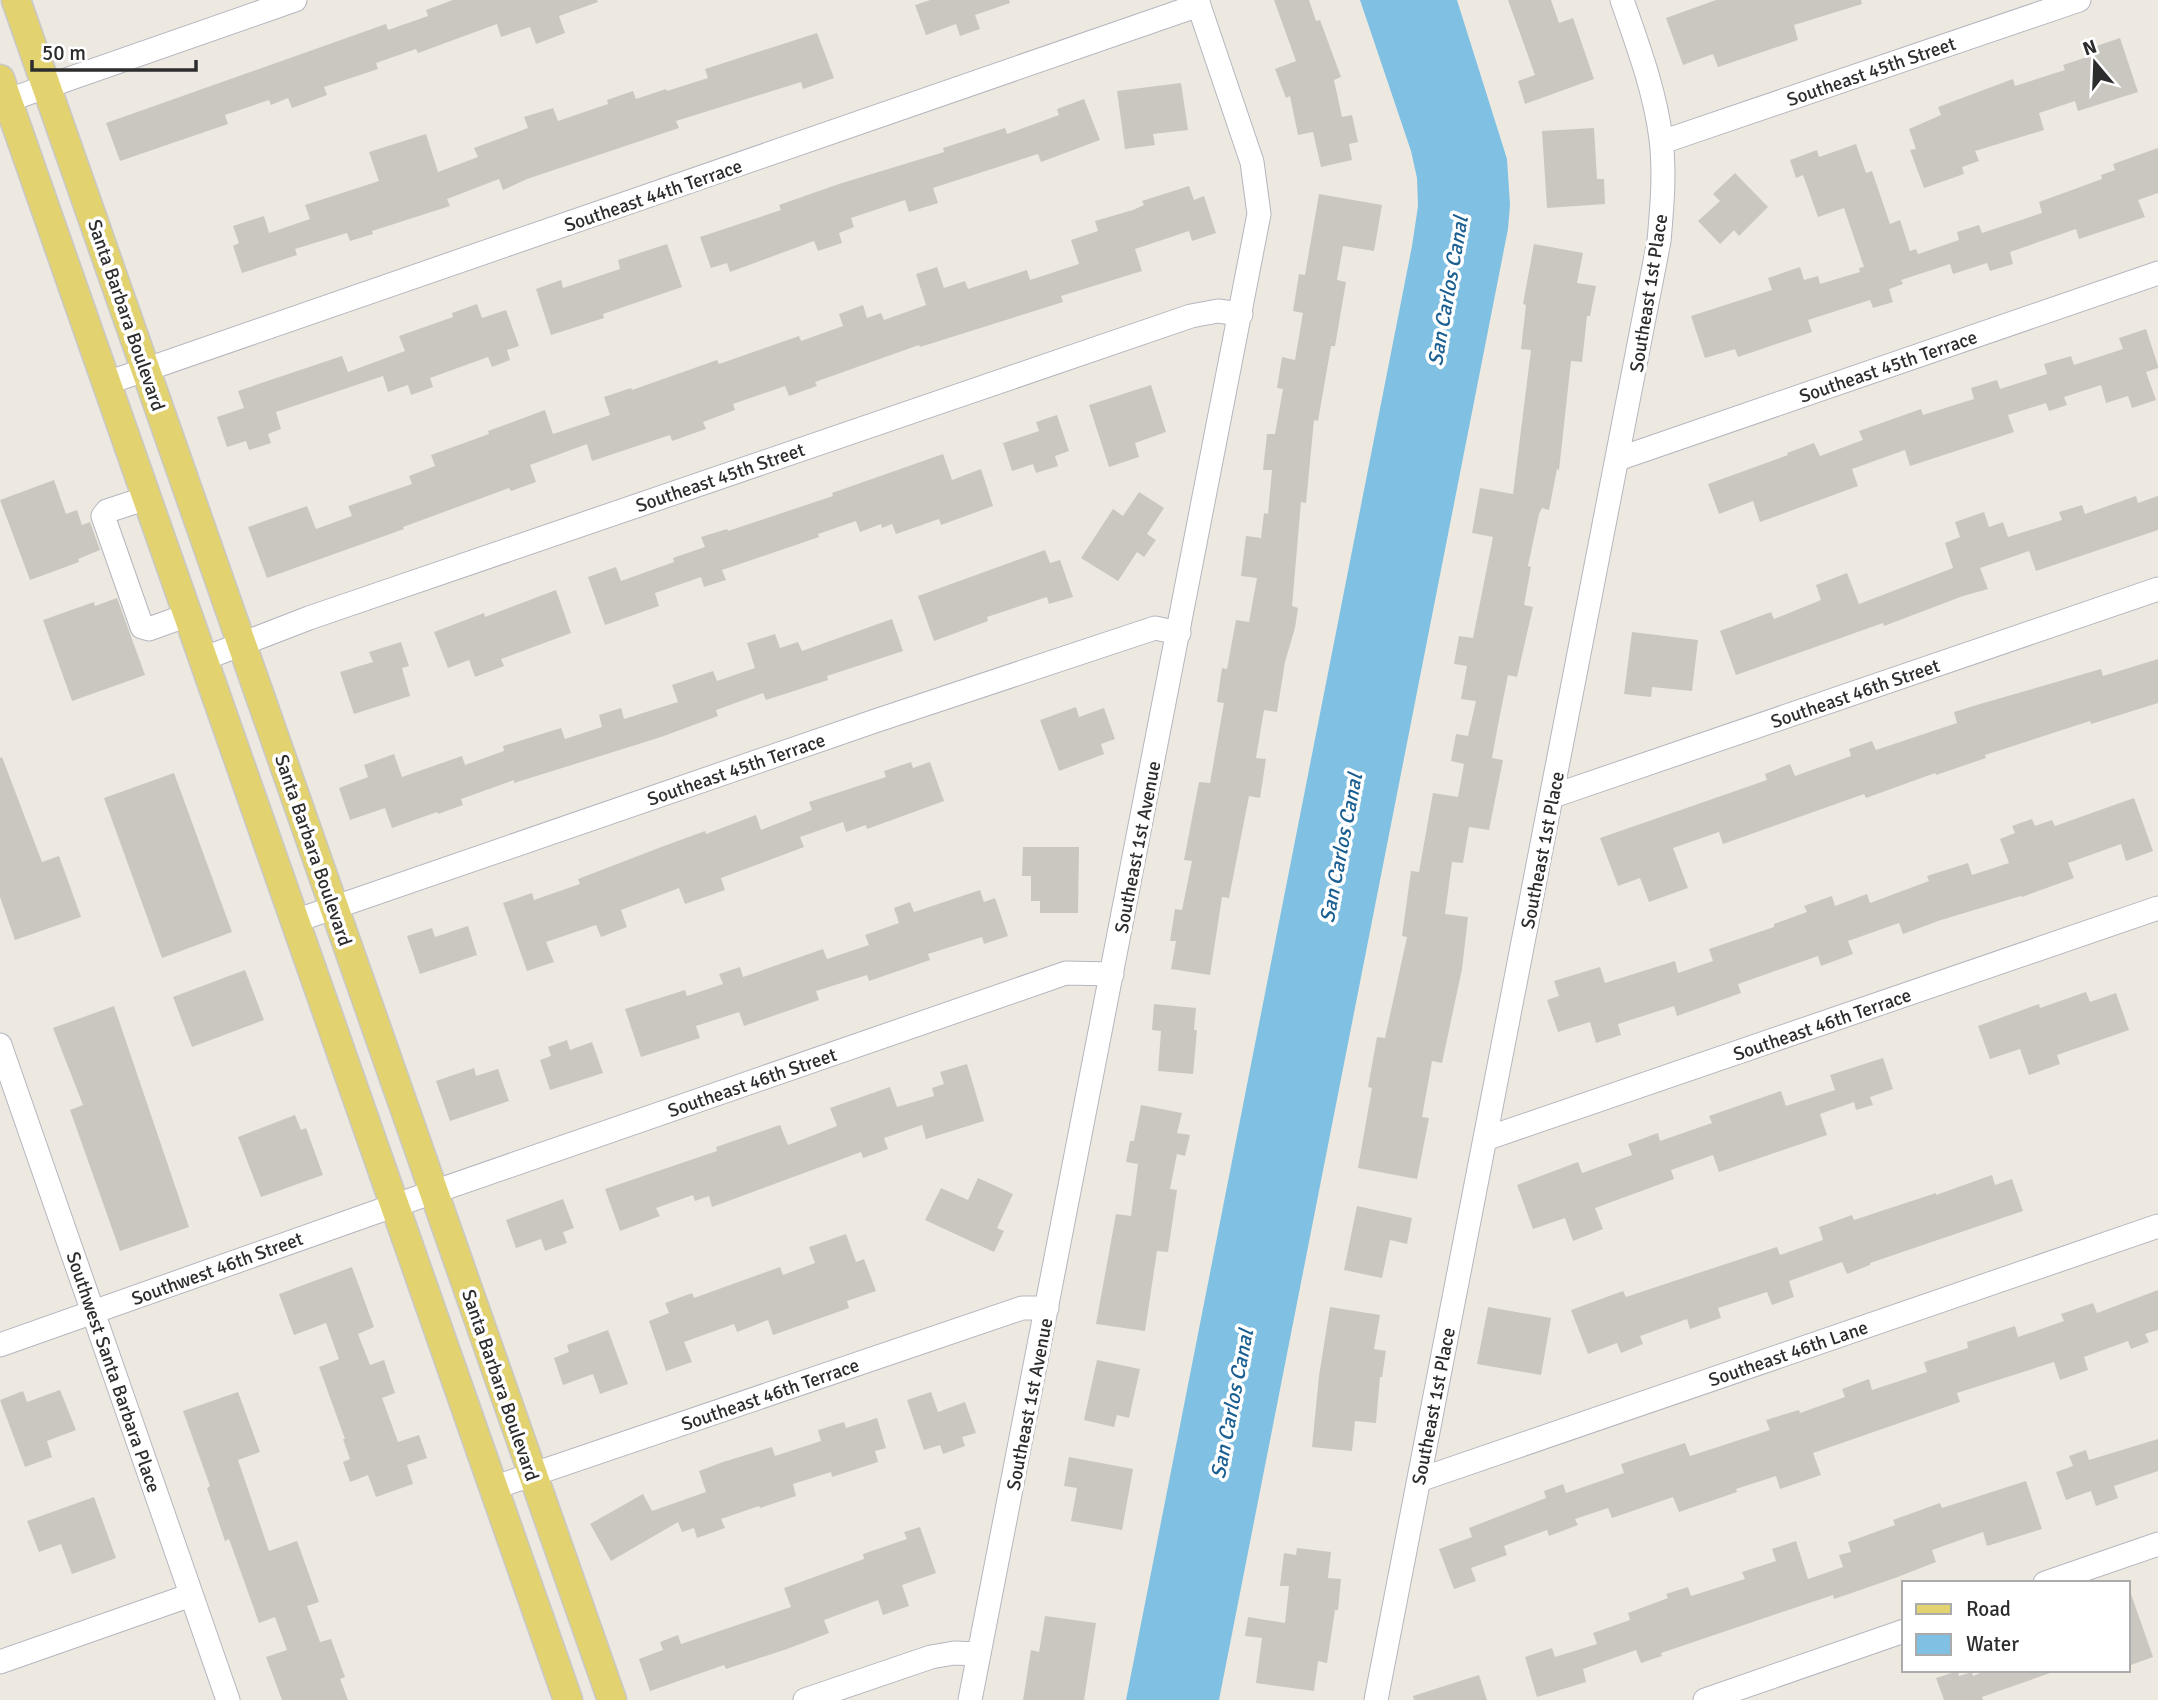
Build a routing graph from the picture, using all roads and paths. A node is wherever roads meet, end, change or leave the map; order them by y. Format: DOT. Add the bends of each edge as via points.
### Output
graph roads {
  1 [pos="16,0"];
  2 [pos="295,0"];
  3 [pos="1622,0"];
  4 [pos="2079,0"];
  5 [pos="1198,3"];
  6 [pos="47,87"];
  7 [pos="3,94"];
  8 [pos="1662,142"];
  9 [pos="2158,273"];
  10 [pos="1241,314"];
  11 [pos="146,370"];
  12 [pos="107,383"];
  13 [pos="1618,459"];
  14 [pos="147,498"];
  15 [pos="2158,589"];
  16 [pos="188,615"];
  17 [pos="1179,634"];
  18 [pos="241,644"];
  19 [pos="203,659"];
  20 [pos="1553,796"];
  21 [pos="335,908"];
  22 [pos="2158,908"];
  23 [pos="295,921"];
  24 [pos="1112,974"];
  25 [pos="0,1045"];
  26 [pos="1485,1139"];
  27 [pos="434,1192"];
  28 [pos="394,1206"];
  29 [pos="2158,1226"];
  30 [pos="1047,1308"];
  31 [pos="94,1312"];
  32 [pos="0,1345"];
  33 [pos="533,1475"];
  34 [pos="1419,1480"];
  35 [pos="493,1488"];
  36 [pos="2158,1544"];
  37 [pos="2051,1581"];
  38 [pos="191,1595"];
  39 [pos="1902,1632"];
  40 [pos="979,1654"];
  41 [pos="0,1662"];
  42 [pos="228,1700"];
  43 [pos="568,1700"];
  44 [pos="612,1700"];
  45 [pos="805,1700"];
  46 [pos="970,1700"];
  47 [pos="1376,1700"];
  48 [pos="1705,1700"];
  1 -- 6 [label="main road, Santa Barbara Boulevard"];
  2 -- 6 [label="street"];
  3 -- 8 [label="street, Southeast 1st Place"];
  4 -- 8 [label="street, Southeast 45th Street"];
  5 -- 10 [label="street, Southeast 1st Avenue" via="1257,187 1259,214"];
  5 -- 11 [label="street, Southeast 44th Terrace"];
  6 -- 7 [label="street"];
  6 -- 11 [label="main road, Santa Barbara Boulevard"];
  7 -- 12 [label="main road"];
  8 -- 13 [label="street, Southeast 1st Place" via="1659,241"];
  9 -- 13 [label="street, Southeast 45th Terrace"];
  10 -- 17 [label="street, Southeast 1st Avenue"];
  10 -- 18 [label="street, Southeast 45th Street" via="1218,311 1191,316"];
  11 -- 12 [label="street, Southeast 44th Terrace"];
  11 -- 18 [label="main road, Santa Barbara Boulevard"];
  12 -- 14 [label="main road"];
  13 -- 20 [label="street, Southeast 1st Place"];
  14 -- 16 [label="main road"];
  14 -- 16 [label="street" via="103,516 142,627 149,629"];
  15 -- 20 [label="street, Southeast 46th Street"];
  16 -- 19 [label="main road"];
  17 -- 21 [label="street, Southeast 45th Terrace" via="1154,628"];
  17 -- 24 [label="street, Southeast 1st Avenue"];
  18 -- 19 [label="street, Southeast 45th Street"];
  18 -- 21 [label="main road, Santa Barbara Boulevard"];
  19 -- 23 [label="main road"];
  20 -- 26 [label="street, Southeast 1st Place"];
  21 -- 23 [label="street, Southeast 45th Terrace"];
  21 -- 27 [label="main road, Santa Barbara Boulevard"];
  22 -- 26 [label="street, Southeast 46th Terrace"];
  23 -- 28 [label="main road"];
  24 -- 27 [label="street, Southeast 46th Street" via="1066,972"];
  24 -- 30 [label="street, Southeast 1st Avenue"];
  25 -- 31 [label="street, Southwest Santa Barbara Place"];
  26 -- 34 [label="street, Southeast 1st Place"];
  27 -- 28 [label="street, Southeast 46th Street"];
  27 -- 33 [label="main road, Santa Barbara Boulevard"];
  28 -- 31 [label="street, Southwest 46th Street"];
  28 -- 35 [label="main road"];
  29 -- 34 [label="street, Southeast 46th Lane"];
  30 -- 33 [label="street, Southeast 46th Terrace" via="1022,1308"];
  30 -- 40 [label="street, Southeast 1st Avenue"];
  31 -- 32 [label="street, Southwest 46th Street"];
  31 -- 38 [label="street, Southwest Santa Barbara Place"];
  33 -- 35 [label="street, Southeast 46th Terrace"];
  33 -- 44 [label="main road, Santa Barbara Boulevard"];
  34 -- 47 [label="street, Southeast 1st Place"];
  35 -- 43 [label="main road"];
  36 -- 37 [label="street"];
  38 -- 41 [label="street"];
  38 -- 42 [label="street, Southwest Santa Barbara Place"];
  39 -- 48 [label="street"];
  40 -- 45 [label="street" via="931,1657"];
  40 -- 46 [label="street, Southeast 1st Avenue"];
}
